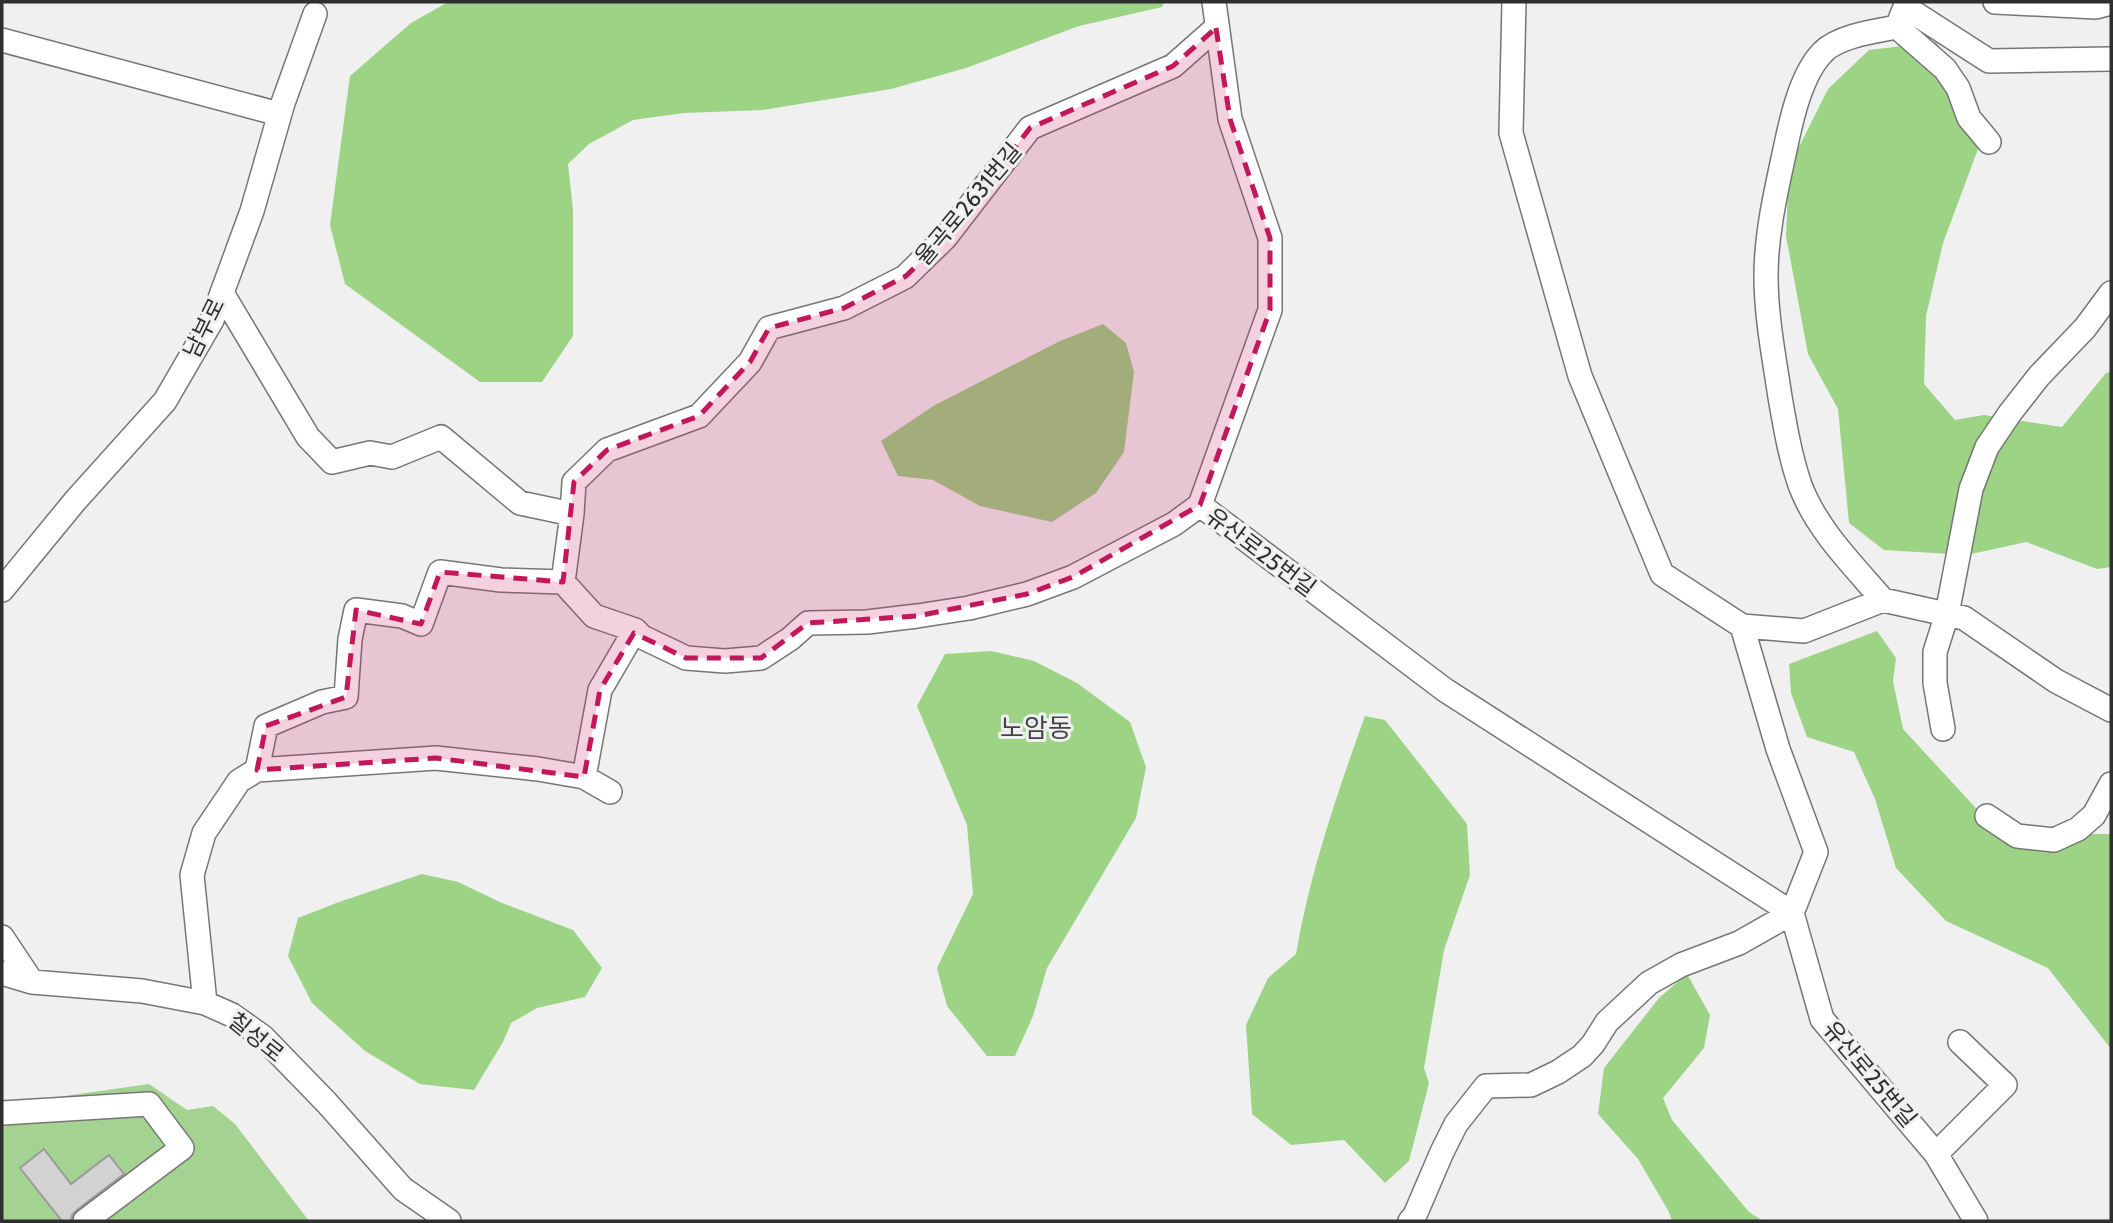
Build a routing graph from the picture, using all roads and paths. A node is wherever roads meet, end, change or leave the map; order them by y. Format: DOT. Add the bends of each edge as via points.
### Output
graph roads {
  1 [pos="1214,2"];
  2 [pos="1514,2"];
  3 [pos="1995,2"];
  4 [pos="2111,3"];
  5 [pos="318,6"];
  6 [pos="1903,12"];
  7 [pos="1216,28"];
  8 [pos="2,40"];
  9 [pos="2111,59"];
  10 [pos="279,114"];
  11 [pos="1989,142"];
  12 [pos="222,293"];
  13 [pos="2111,293"];
  14 [pos="1200,505"];
  15 [pos="572,514"];
  16 [pos="563,582"];
  17 [pos="2,590"];
  18 [pos="1884,600"];
  19 [pos="1947,614"];
  20 [pos="1742,626"];
  21 [pos="635,630"];
  22 [pos="2111,710"];
  23 [pos="1943,729"];
  24 [pos="257,770"];
  25 [pos="584,777"];
  26 [pos="2111,784"];
  27 [pos="610,792"];
  28 [pos="1987,816"];
  29 [pos="1792,913"];
  30 [pos="2,937"];
  31 [pos="2,973"];
  32 [pos="32,982"];
  33 [pos="205,1003"];
  34 [pos="1960,1042"];
  35 [pos="2,1114"];
  36 [pos="1936,1154"];
  37 [pos="403,1189"];
  38 [pos="85,1221"];
  39 [pos="425,1221"];
  40 [pos="449,1221"];
  41 [pos="1410,1221"];
  42 [pos="1976,1221"];
  1 -- 7 [label="street"];
  2 -- 20 [label="street" via="1511,133 1580,376 1662,574"];
  3 -- 4 [label="street" via="2096,7"];
  5 -- 10 [label="street, 남부로"];
  6 -- 9 [label="street" via="1989,61"];
  6 -- 11 [label="street" via="1958,88 1969,118"];
  6 -- 18 [label="street" via="1825,49 1814,62 1790,128 1766,276 1771,341 1788,442 1801,486 1829,539"];
  7 -- 14 [label="street" via="1230,119 1270,238 1270,310"];
  7 -- 15 [label="street, 율곡로2631번길" via="1173,66 1030,128 944,238 907,276 845,308 769,328 750,362 699,416 607,450 574,482"];
  8 -- 10 [label="street"];
  10 -- 12 [label="street, 남부로"];
  12 -- 15 [label="street" via="308,437 332,461 370,453 392,457 441,437 520,503"];
  12 -- 17 [label="street, 남부로" via="212,320 165,401"];
  13 -- 19 [label="street" via="2039,376 1987,447 1971,489"];
  14 -- 21 [label="street, 유산로25번길" via="1174,524 1073,578 1027,594 918,616 808,623 761,657 725,661 686,658"];
  14 -- 29 [label="street, 유산로25번길" via="1445,690"];
  15 -- 16 [label="street, 율곡로2631번길"];
  16 -- 21 [label="street" via="594,616"];
  16 -- 24 [label="street" via="440,572 421,624 402,616 356,610 346,697 266,726"];
  18 -- 19 [label="street"];
  18 -- 20 [label="street" via="1804,631"];
  19 -- 22 [label="street" via="1964,618 2056,681"];
  19 -- 23 [label="street" via="1935,652"];
  20 -- 29 [label="street" via="1816,852"];
  21 -- 25 [label="street" via="600,690"];
  24 -- 25 [label="street" via="436,758"];
  24 -- 33 [label="street" via="239,781 204,833 192,875"];
  25 -- 27 [label="street"];
  26 -- 28 [label="street" via="2094,815 2054,840 2017,836"];
  29 -- 36 [label="street, 유산로25번길" via="1822,1019"];
  29 -- 41 [label="street" via="1739,943 1649,983 1607,1022 1582,1056 1558,1072 1531,1085 1486,1086 1455,1124"];
  30 -- 32 [label="street"];
  31 -- 32 [label="street, 칠성로"];
  32 -- 33 [label="street, 칠성로" via="142,990"];
  33 -- 37 [label="street, 칠성로" via="263,1037"];
  34 -- 36 [label="street" via="2005,1085"];
  35 -- 38 [label="street" via="149,1104 182,1148"];
  36 -- 42 [label="street, 유산로25번길"];
  37 -- 39 [label="street"];
  37 -- 40 [label="street, 칠성로"];
}
